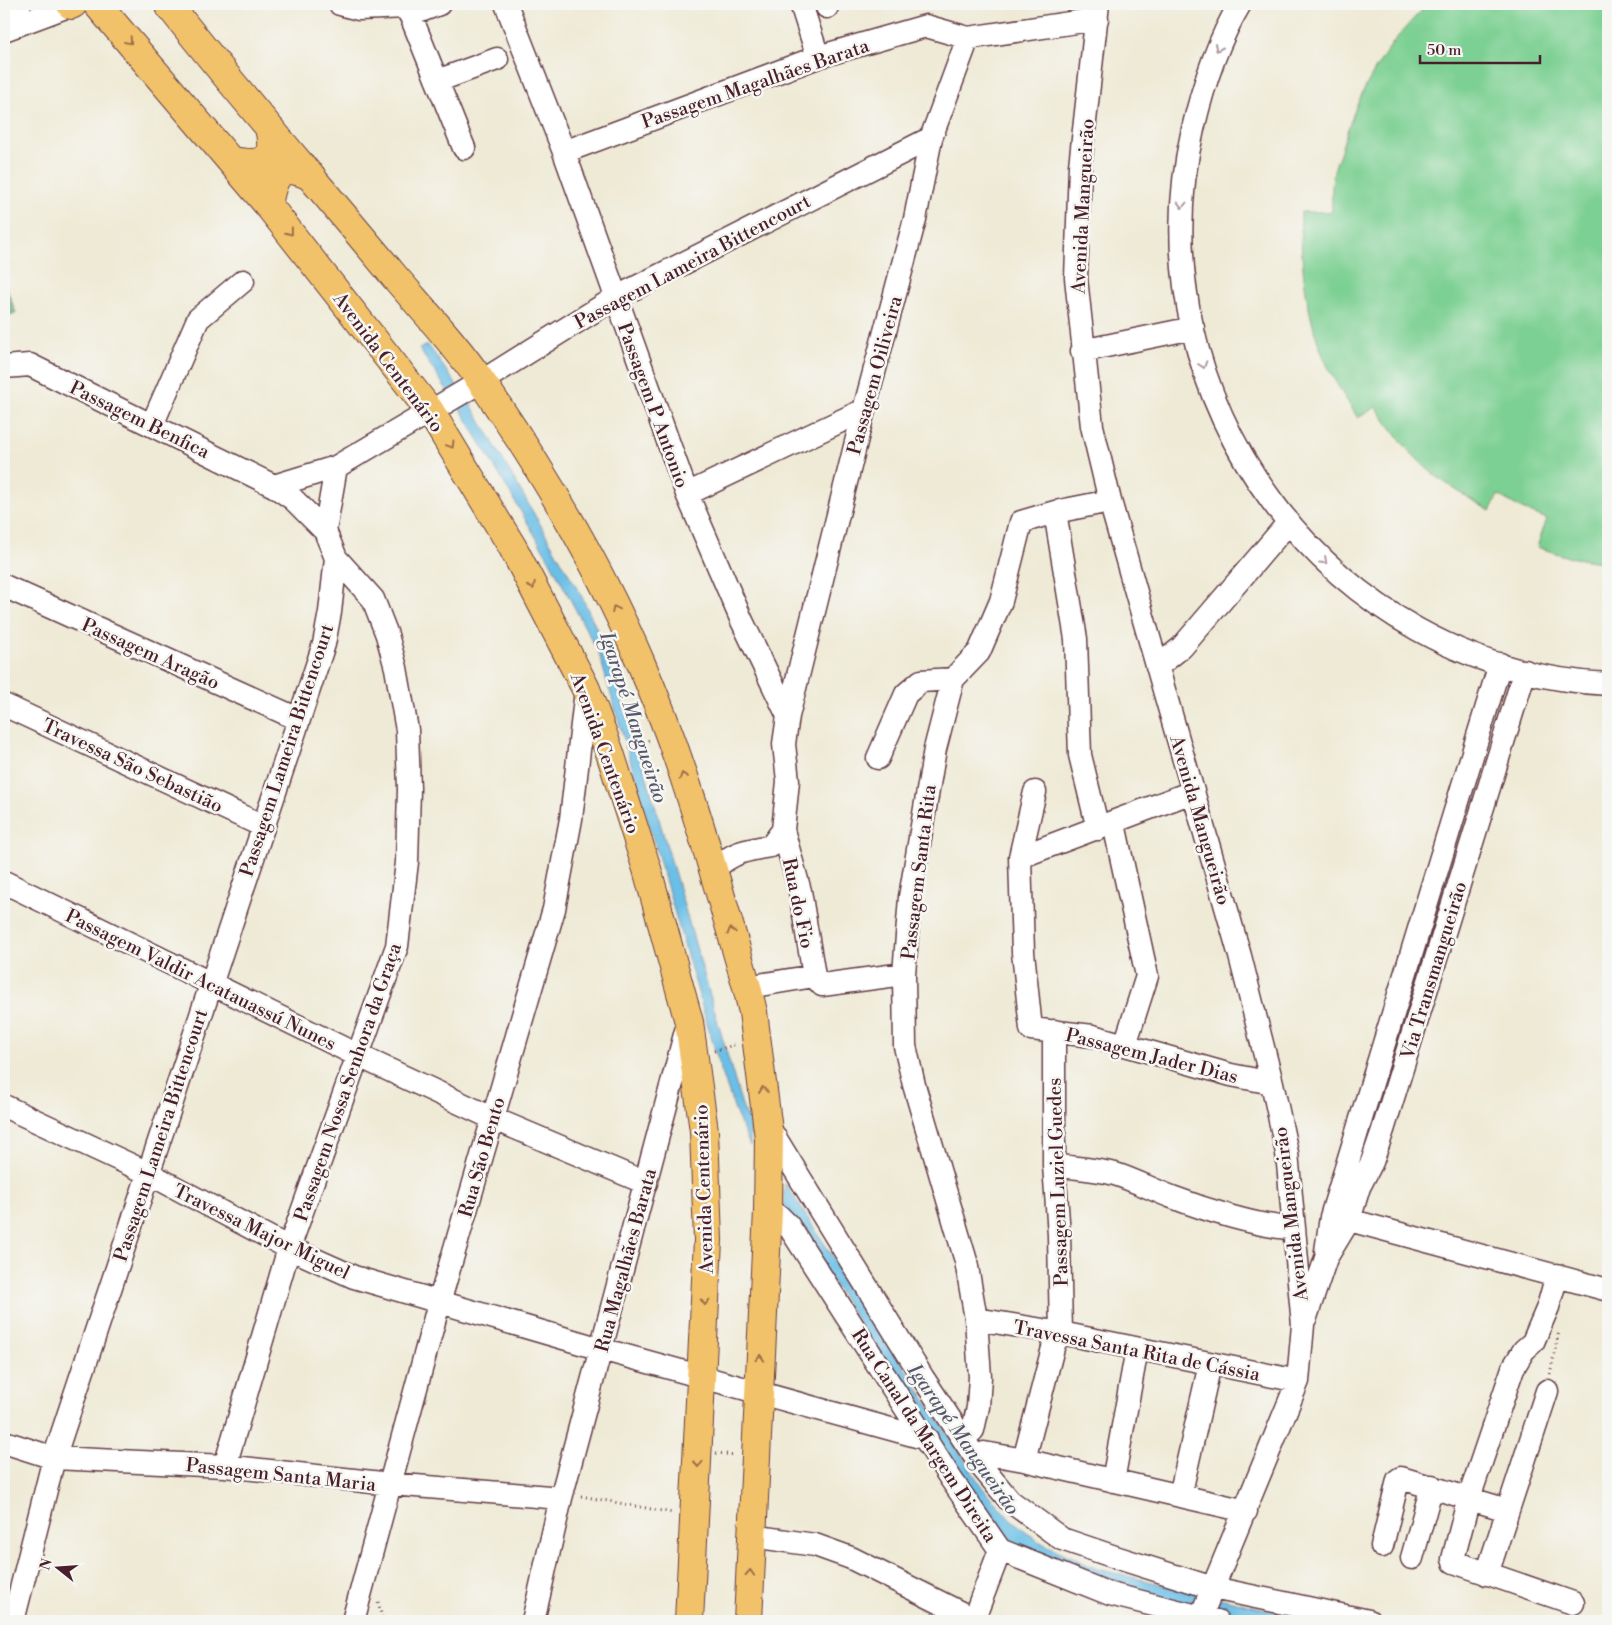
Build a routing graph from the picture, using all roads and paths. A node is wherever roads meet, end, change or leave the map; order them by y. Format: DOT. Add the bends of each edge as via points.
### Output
graph roads {
  1 [pos="20,4"];
  2 [pos="86,4"];
  3 [pos="340,4"];
  4 [pos="439,4"];
  5 [pos="506,4"];
  6 [pos="801,4"];
  7 [pos="1240,4"];
  8 [pos="408,8"];
  9 [pos="4,10"];
  10 [pos="171,10"];
  11 [pos="1097,11"];
  12 [pos="4,30"];
  13 [pos="968,38"];
  14 [pos="818,57"];
  15 [pos="497,59"];
  16 [pos="437,81"];
  17 [pos="268,128"];
  18 [pos="931,138"];
  19 [pos="464,148"];
  20 [pos="564,152"];
  21 [pos="232,161"];
  22 [pos="312,177"];
  23 [pos="268,204"];
  24 [pos="243,281"];
  25 [pos="615,298"];
  26 [pos="1192,328"];
  27 [pos="1082,352"];
  28 [pos="4,367"];
  29 [pos="478,383"];
  30 [pos="435,409"];
  31 [pos="864,410"];
  32 [pos="152,424"];
  33 [pos="336,467"];
  34 [pos="274,486"];
  35 [pos="687,494"];
  36 [pos="1110,501"];
  37 [pos="1055,512"];
  38 [pos="1288,523"];
  39 [pos="325,531"];
  40 [pos="336,558"];
  41 [pos="4,586"];
  42 [pos="1500,664"];
  43 [pos="1157,667"];
  44 [pos="1525,671"];
  45 [pos="953,680"];
  46 [pos="1608,684"];
  47 [pos="586,689"];
  48 [pos="4,705"];
  49 [pos="788,716"];
  50 [pos="298,719"];
  51 [pos="655,738"];
  52 [pos="620,750"];
  53 [pos="878,758"];
  54 [pos="1034,792"];
  55 [pos="1192,792"];
  56 [pos="263,826"];
  57 [pos="1106,826"];
  58 [pos="783,830"];
  59 [pos="1020,858"];
  60 [pos="713,870"];
  61 [pos="4,882"];
  62 [pos="904,974"];
  63 [pos="814,976"];
  64 [pos="210,983"];
  65 [pos="747,986"];
  66 [pos="689,1022"];
  67 [pos="1054,1031"];
  68 [pos="738,1044"];
  69 [pos="1125,1045"];
  70 [pos="708,1052"];
  71 [pos="357,1055"];
  72 [pos="1272,1083"];
  73 [pos="4,1106"];
  74 [pos="492,1118"];
  75 [pos="768,1126"];
  76 [pos="1054,1165"];
  77 [pos="148,1174"];
  78 [pos="646,1183"];
  79 [pos="768,1211"];
  80 [pos="1349,1220"];
  81 [pos="1294,1228"];
  82 [pos="289,1248"];
  83 [pos="1325,1262"];
  84 [pos="1557,1275"];
  85 [pos="1608,1290"];
  86 [pos="439,1302"];
  87 [pos="1548,1307"];
  88 [pos="976,1320"];
  89 [pos="1303,1325"];
  90 [pos="1061,1333"];
  91 [pos="601,1349"];
  92 [pos="1137,1349"];
  93 [pos="1210,1364"];
  94 [pos="703,1378"];
  95 [pos="1298,1381"];
  96 [pos="1546,1391"];
  97 [pos="758,1393"];
  98 [pos="927,1439"];
  99 [pos="963,1439"];
  100 [pos="4,1442"];
  101 [pos="698,1451"];
  102 [pos="755,1457"];
  103 [pos="54,1458"];
  104 [pos="1024,1460"];
  105 [pos="225,1466"];
  106 [pos="981,1466"];
  107 [pos="1113,1481"];
  108 [pos="391,1484"];
  109 [pos="1432,1486"];
  110 [pos="562,1495"];
  111 [pos="1180,1496"];
  112 [pos="1469,1498"];
  113 [pos="1507,1510"];
  114 [pos="1246,1511"];
  115 [pos="694,1516"];
  116 [pos="752,1536"];
  117 [pos="1382,1546"];
  118 [pos="1000,1550"];
  119 [pos="1412,1558"];
  120 [pos="1487,1574"];
  121 [pos="1213,1588"];
  122 [pos="1573,1603"];
  123 [pos="973,1620"];
  124 [pos="1206,1620"];
  125 [pos="13,1621"];
  126 [pos="352,1621"];
  127 [pos="533,1621"];
  128 [pos="689,1621"];
  129 [pos="748,1621"];
  130 [pos="1370,1621"];
  1 -- 9 [label="street"];
  2 -- 12 [label="street"];
  2 -- 21 [label="main road, Avenida Centenário, one-way"];
  3 -- 8 [label="street" via="358,9"];
  4 -- 8 [label="street"];
  5 -- 20 [label="street, Passagem P Antonio"];
  6 -- 14 [label="street"];
  7 -- 26 [label="street, one-way" via="1216,52 1188,149 1182,198 1181,248"];
  8 -- 16 [label="street"];
  10 -- 17 [label="main road"];
  11 -- 13 [label="street, Passagem Magalhães Barata"];
  11 -- 27 [label="street, Avenida Mangueirão" via="1080,166 1076,278"];
  13 -- 14 [label="street, Passagem Magalhães Barata" via="926,26"];
  13 -- 18 [label="street, Passagem Oiliveira"];
  14 -- 20 [label="street, Passagem Magalhães Barata"];
  15 -- 16 [label="street"];
  16 -- 19 [label="street"];
  17 -- 21 [label="main road" via="273,146 269,155 251,164"];
  17 -- 22 [label="main road"];
  18 -- 25 [label="street, Passagem Lameira Bittencourt"];
  18 -- 31 [label="street, Passagem Oiliveira" via="914,220"];
  20 -- 25 [label="street, Passagem P Antonio"];
  21 -- 23 [label="main road, Avenida Centenário"];
  22 -- 23 [label="main road" via="296,169 284,171 276,177"];
  22 -- 29 [label="main road"];
  23 -- 30 [label="main road, Avenida Centenário, one-way"];
  24 -- 32 [label="street" via="198,319"];
  25 -- 29 [label="street, Passagem Lameira Bittencourt"];
  25 -- 35 [label="street, Passagem P Antonio"];
  26 -- 27 [label="street"];
  26 -- 38 [label="street, one-way" via="1212,394 1232,440"];
  27 -- 36 [label="street, Avenida Mangueirão" via="1092,426"];
  28 -- 32 [label="street, Passagem Benfica" via="30,365"];
  29 -- 30 [label="street, Passagem Lameira Bittencourt"];
  60 -- 29 [label="main road, one-way" via="669,734 640,661 574,525"];
  30 -- 33 [label="street, Passagem Lameira Bittencourt"];
  30 -- 47 [label="main road, Avenida Centenário, one-way" via="513,548"];
  31 -- 35 [label="street"];
  31 -- 49 [label="street, Passagem Oiliveira"];
  32 -- 34 [label="street, Passagem Benfica"];
  33 -- 34 [label="street"];
  33 -- 39 [label="street"];
  34 -- 39 [label="street, Passagem Benfica" via="293,499"];
  35 -- 49 [label="street, Passagem P Antonio" via="742,621"];
  36 -- 37 [label="street, Passagem Santa Rita"];
  36 -- 43 [label="street, Avenida Mangueirão"];
  37 -- 45 [label="street, Passagem Santa Rita" via="1021,522 1001,601 983,644"];
  37 -- 57 [label="street" via="1076,638 1080,755"];
  38 -- 42 [label="street, one-way" via="1321,559 1400,620 1444,643"];
  38 -- 43 [label="street" via="1182,647"];
  39 -- 40 [label="street, Passagem Lameira Bittencourt"];
  40 -- 50 [label="street, Passagem Lameira Bittencourt" via="324,644"];
  40 -- 71 [label="street, Passagem Nossa Senhora da Graça" via="373,598 387,635 406,730 409,789 408,862 397,946"];
  41 -- 50 [label="street, Passagem Aragão"];
  42 -- 44 [label="street"];
  42 -- 83 [label="street, Via Transmangueirão" via="1331,1217"];
  43 -- 55 [label="street, Avenida Mangueirão"];
  44 -- 46 [label="street"];
  44 -- 80 [label="street, Via Transmangueirão" via="1383,1130"];
  45 -- 53 [label="street" via="921,681 906,694"];
  45 -- 62 [label="street, Passagem Santa Rita" via="935,749 910,897"];
  47 -- 66 [label="main road, Avenida Centenário" via="644,860"];
  47 -- 74 [label="street, Rua São Bento" via="571,819 554,909"];
  48 -- 56 [label="street, Travessa São Sebastião"];
  49 -- 58 [label="street, Passagem Oiliveira" via="784,744 788,781"];
  50 -- 56 [label="street, Passagem Lameira Bittencourt"];
  51 -- 52 [label="path"];
  54 -- 59 [label="street"];
  55 -- 57 [label="street"];
  55 -- 72 [label="street, Avenida Mangueirão" via="1240,956"];
  56 -- 64 [label="street, Passagem Lameira Bittencourt"];
  57 -- 59 [label="street"];
  57 -- 69 [label="street" via="1147,976"];
  58 -- 60 [label="street" via="771,846 728,856"];
  58 -- 63 [label="street, Rua do Fio" via="800,891"];
  59 -- 67 [label="street, Passagem Jader Dias" via="1023,952 1031,1029"];
  65 -- 60 [label="main road, one-way"];
  61 -- 64 [label="street, Passagem Valdir Acatauassú Nunes"];
  62 -- 63 [label="street" via="822,985"];
  62 -- 88 [label="street, Passagem Santa Rita" via="907,1056 966,1261"];
  63 -- 65 [label="street"];
  64 -- 71 [label="street, Passagem Valdir Acatauassú Nunes"];
  64 -- 77 [label="street, Passagem Lameira Bittencourt"];
  75 -- 65 [label="main road, one-way"];
  66 -- 78 [label="street, Rua Magalhães Barata"];
  66 -- 94 [label="main road, Avenida Centenário, one-way" via="704,1131 708,1240"];
  67 -- 69 [label="street, Passagem Jader Dias" via="1093,1036"];
  67 -- 76 [label="street, Passagem Luziel Guedes"];
  68 -- 70 [label="path"];
  69 -- 72 [label="street, Passagem Jader Dias"];
  71 -- 74 [label="street, Passagem Valdir Acatauassú Nunes"];
  71 -- 82 [label="street, Passagem Nossa Senhora da Graça"];
  72 -- 81 [label="street, Avenida Mangueirão" via="1286,1153"];
  73 -- 77 [label="street, Travessa Major Miguel"];
  74 -- 78 [label="street, Passagem Valdir Acatauassú Nunes"];
  74 -- 86 [label="street, Rua São Bento"];
  75 -- 79 [label="main road"];
  75 -- 99 [label="street"];
  76 -- 81 [label="street" via="1116,1175 1173,1198 1279,1228"];
  76 -- 90 [label="street, Passagem Luziel Guedes"];
  77 -- 82 [label="street, Travessa Major Miguel"];
  77 -- 103 [label="street, Passagem Lameira Bittencourt"];
  78 -- 91 [label="street, Rua Magalhães Barata"];
  97 -- 79 [label="main road, one-way"];
  79 -- 98 [label="street, Rua Canal da Margem Direita" via="788,1225"];
  80 -- 83 [label="street, Via Transmangueirão"];
  80 -- 84 [label="street"];
  81 -- 89 [label="street, Avenida Mangueirão"];
  82 -- 86 [label="street, Travessa Major Miguel" via="354,1277"];
  82 -- 105 [label="street, Passagem Nossa Senhora da Graça"];
  83 -- 89 [label="street, Via Transmangueirão"];
  84 -- 85 [label="street"];
  84 -- 87 [label="street"];
  86 -- 91 [label="street, Travessa Major Miguel"];
  86 -- 108 [label="street, Rua São Bento"];
  87 -- 96 [label="path" via="1558,1318 1559,1325"];
  87 -- 112 [label="street" via="1533,1342 1513,1368"];
  88 -- 90 [label="street, Travessa Santa Rita de Cássia"];
  88 -- 99 [label="street, Passagem Santa Rita" via="980,1377 978,1407 973,1430"];
  89 -- 95 [label="street, Avenida Mangueirão"];
  90 -- 92 [label="street, Travessa Santa Rita de Cássia"];
  90 -- 104 [label="street" via="1054,1344"];
  91 -- 94 [label="street, Travessa Major Miguel"];
  91 -- 110 [label="street, Rua Magalhães Barata"];
  92 -- 93 [label="street, Travessa Santa Rita de Cássia"];
  92 -- 107 [label="street"];
  93 -- 95 [label="street, Travessa Santa Rita de Cássia"];
  93 -- 111 [label="street"];
  94 -- 97 [label="street, Travessa Major Miguel"];
  94 -- 101 [label="main road, Avenida Centenário"];
  95 -- 114 [label="street, Avenida Mangueirão"];
  96 -- 113 [label="street"];
  97 -- 98 [label="street, Travessa Major Miguel"];
  97 -- 102 [label="main road"];
  98 -- 118 [label="street, Rua Canal da Margem Direita"];
  99 -- 106 [label="street"];
  100 -- 103 [label="street, Passagem Santa Maria"];
  101 -- 102 [label="path"];
  101 -- 115 [label="main road, Avenida Centenário, one-way"];
  102 -- 116 [label="main road"];
  103 -- 105 [label="street, Passagem Santa Maria"];
  103 -- 125 [label="street, Passagem Lameira Bittencourt"];
  104 -- 106 [label="street" via="984,1453"];
  104 -- 107 [label="street"];
  105 -- 108 [label="street, Passagem Santa Maria"];
  106 -- 121 [label="street" via="1010,1501 1062,1539"];
  107 -- 111 [label="street"];
  108 -- 110 [label="street, Passagem Santa Maria"];
  108 -- 126 [label="street, Rua São Bento"];
  109 -- 112 [label="street"];
  109 -- 117 [label="street" via="1404,1478 1398,1480"];
  109 -- 119 [label="street"];
  110 -- 115 [label="path"];
  110 -- 127 [label="street, Rua Magalhães Barata"];
  111 -- 114 [label="street"];
  112 -- 113 [label="street"];
  112 -- 120 [label="street" via="1454,1562"];
  113 -- 120 [label="street"];
  114 -- 121 [label="street, Avenida Mangueirão"];
  115 -- 128 [label="main road, Avenida Centenário"];
  116 -- 123 [label="street" via="815,1545 851,1558"];
  129 -- 116 [label="main road, one-way"];
  118 -- 123 [label="street"];
  118 -- 124 [label="street, Rua Canal da Margem Direita" via="1110,1594"];
  120 -- 122 [label="street"];
  121 -- 124 [label="street, Avenida Mangueirão"];
  121 -- 130 [label="street"];
}
